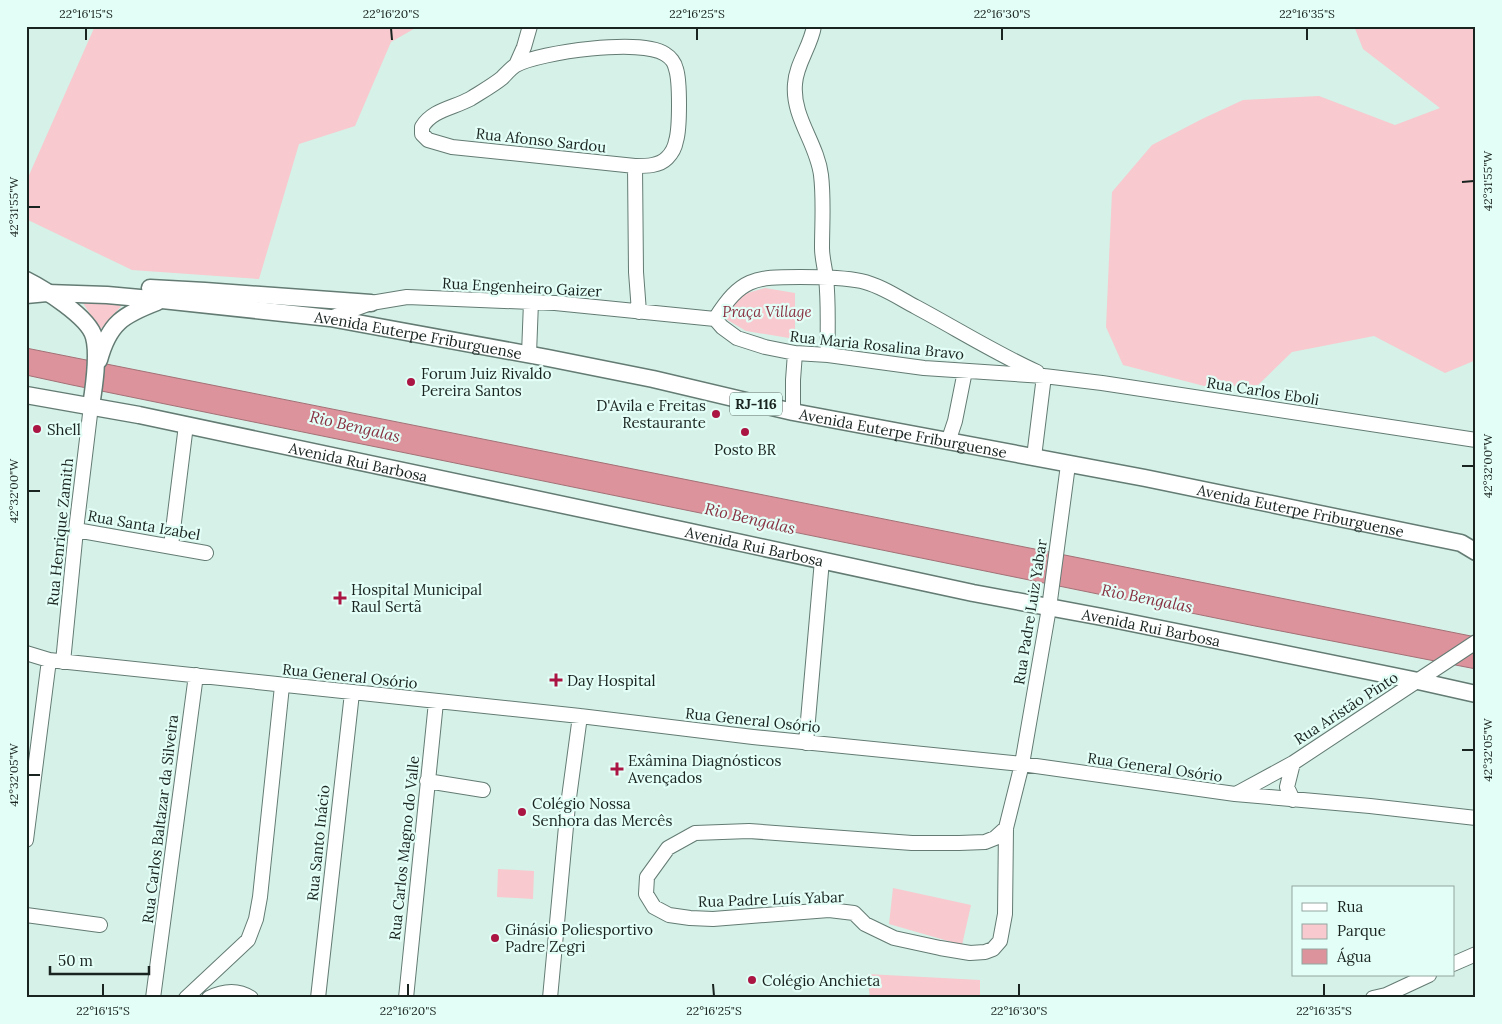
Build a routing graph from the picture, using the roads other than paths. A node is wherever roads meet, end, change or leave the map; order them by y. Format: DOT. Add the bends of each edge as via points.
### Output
graph roads {
  1 [pos="530,26"];
  2 [pos="814,26"];
  3 [pos="516,65"];
  4 [pos="635,166"];
  5 [pos="826,279"];
  6 [pos="28,286"];
  7 [pos="47,293"];
  8 [pos="162,300"];
  9 [pos="371,302"];
  10 [pos="531,302"];
  11 [pos="639,312"];
  12 [pos="330,318"];
  13 [pos="715,319"];
  14 [pos="795,353"];
  15 [pos="529,354"];
  16 [pos="828,355"];
  17 [pos="965,371"];
  18 [pos="1044,376"];
  19 [pos="95,377"];
  20 [pos="26,395"];
  21 [pos="91,406"];
  22 [pos="793,412"];
  23 [pos="186,426"];
  24 [pos="1476,440"];
  25 [pos="948,442"];
  26 [pos="1034,457"];
  27 [pos="1068,465"];
  28 [pos="76,530"];
  29 [pos="1468,543"];
  30 [pos="172,546"];
  31 [pos="1476,552"];
  32 [pos="206,553"];
  33 [pos="822,560"];
  34 [pos="1049,608"];
  35 [pos="1476,642"];
  36 [pos="26,653"];
  37 [pos="56,661"];
  38 [pos="196,675"];
  39 [pos="1418,680"];
  40 [pos="282,686"];
  41 [pos="352,693"];
  42 [pos="1476,694"];
  43 [pos="436,702"];
  44 [pos="580,716"];
  45 [pos="806,742"];
  46 [pos="1292,763"];
  47 [pos="1022,764"];
  48 [pos="427,782"];
  49 [pos="484,790"];
  50 [pos="1235,794"];
  51 [pos="1293,800"];
  52 [pos="1476,818"];
  53 [pos="1006,828"];
  54 [pos="26,840"];
  55 [pos="26,915"];
  56 [pos="100,925"];
  57 [pos="1476,954"];
  58 [pos="1454,964"];
  59 [pos="1427,976"];
  60 [pos="153,998"];
  61 [pos="186,998"];
  62 [pos="209,998"];
  63 [pos="251,998"];
  64 [pos="318,998"];
  65 [pos="406,998"];
  66 [pos="550,998"];
  67 [pos="1373,998"];
  1 -- 3 [label="street"];
  2 -- 5 [label="street" via="795,83 795,98 821,175 822,249"];
  3 -- 4 [label="street" via="550,55 595,48 646,48 664,53 676,68 677,140 661,163"];
  3 -- 4 [label="street, Rua Afonso Sardou" via="485,90 432,116 422,127 422,134 428,140 452,147"];
  4 -- 11 [label="street"];
  5 -- 13 [label="street" via="770,277 751,281 736,291"];
  5 -- 16 [label="street"];
  5 -- 18 [label="street" via="862,281 887,291"];
  6 -- 7 [label="main road, RJ-116"];
  6 -- 9 [label="main road" via="205,290"];
  7 -- 8 [label="main road, Avenida Euterpe Friburguense / RJ-116"];
  7 -- 19 [label="main road" via="78,314 88,325 94,336"];
  8 -- 12 [label="main road, Avenida Euterpe Friburguense / RJ-116"];
  8 -- 19 [label="main road" via="132,312 120,321 103,345"];
  9 -- 10 [label="street, Rua Engenheiro Gaizer" via="407,297"];
  9 -- 12 [label="street, Rua Engenheiro Gaizer"];
  10 -- 11 [label="street, Rua Engenheiro Gaizer"];
  10 -- 15 [label="street"];
  11 -- 13 [label="street, Rua Engenheiro Gaizer"];
  12 -- 15 [label="main road, Avenida Euterpe Friburguense / RJ-116"];
  13 -- 14 [label="street, Rua Maria Rosalina Bravo" via="737,338"];
  14 -- 16 [label="street, Rua Maria Rosalina Bravo"];
  14 -- 22 [label="street"];
  15 -- 22 [label="main road, Avenida Euterpe Friburguense / RJ-116"];
  16 -- 17 [label="street, Rua Maria Rosalina Bravo"];
  17 -- 18 [label="street, Rua Maria Rosalina Bravo"];
  17 -- 25 [label="street"];
  18 -- 24 [label="street, Rua Carlos Eboli"];
  18 -- 26 [label="street"];
  19 -- 21 [label="main road"];
  20 -- 21 [label="main road, Avenida Rui Barbosa"];
  21 -- 23 [label="main road, Avenida Rui Barbosa"];
  21 -- 28 [label="street, Rua Henrique Zamith"];
  22 -- 25 [label="main road, Avenida Euterpe Friburguense / RJ-116"];
  23 -- 30 [label="street"];
  23 -- 33 [label="main road, Avenida Rui Barbosa"];
  25 -- 26 [label="main road, Avenida Euterpe Friburguense / RJ-116"];
  26 -- 27 [label="main road, Avenida Euterpe Friburguense / RJ-116"];
  27 -- 29 [label="main road, Avenida Euterpe Friburguense / RJ-116"];
  27 -- 34 [label="street, Rua Padre Luiz Yabar"];
  28 -- 30 [label="street, Rua Santa Izabel"];
  28 -- 37 [label="street, Rua Henrique Zamith"];
  29 -- 31 [label="main road, Avenida Euterpe Friburguense / RJ-116"];
  30 -- 32 [label="street, Rua Santa Izabel"];
  33 -- 34 [label="main road, Avenida Rui Barbosa"];
  33 -- 45 [label="street"];
  34 -- 39 [label="main road, Avenida Rui Barbosa"];
  34 -- 47 [label="street, Rua Padre Luiz Yabar"];
  35 -- 39 [label="street, Rua Aristão Pinto"];
  36 -- 37 [label="street, Rua General Osório"];
  37 -- 38 [label="street, Rua General Osório"];
  37 -- 54 [label="street, Rua Henrique Zamith"];
  38 -- 40 [label="street, Rua General Osório"];
  38 -- 60 [label="street, Rua Carlos Baltazar da Silveira"];
  39 -- 42 [label="main road, Avenida Rui Barbosa"];
  39 -- 46 [label="street, Rua Aristão Pinto"];
  40 -- 41 [label="street, Rua General Osório"];
  40 -- 61 [label="street" via="260,897 253,930 248,940"];
  41 -- 43 [label="street, Rua General Osório"];
  41 -- 64 [label="street, Rua Santo Inácio"];
  43 -- 44 [label="street, Rua General Osório"];
  43 -- 48 [label="street, Rua Carlos Magno do Valle"];
  44 -- 45 [label="street, Rua General Osório"];
  44 -- 66 [label="street" via="568,805"];
  45 -- 47 [label="street, Rua General Osório"];
  46 -- 50 [label="street, Rua Aristão Pinto"];
  46 -- 51 [label="street, Rua Aristão Pinto" via="1287,787"];
  47 -- 50 [label="street, Rua General Osório"];
  47 -- 53 [label="street, Rua Padre Luís Yabar"];
  48 -- 49 [label="street"];
  48 -- 65 [label="street, Rua Carlos Magno do Valle"];
  50 -- 51 [label="street, Rua General Osório"];
  51 -- 52 [label="street, Rua General Osório"];
  53 -- 53 [label="street, Rua Padre Luís Yabar" via="1003,931 1000,941 985,952 970,953 894,938 864,924 854,912 829,910 690,918 669,915 654,908 646,894 647,877 668,848 696,833 749,831 912,843 958,843 985,842"];
  55 -- 56 [label="street"];
  57 -- 58 [label="street"];
  59 -- 67 [label="street"];
  62 -- 63 [label="street" via="228,991"];
}
